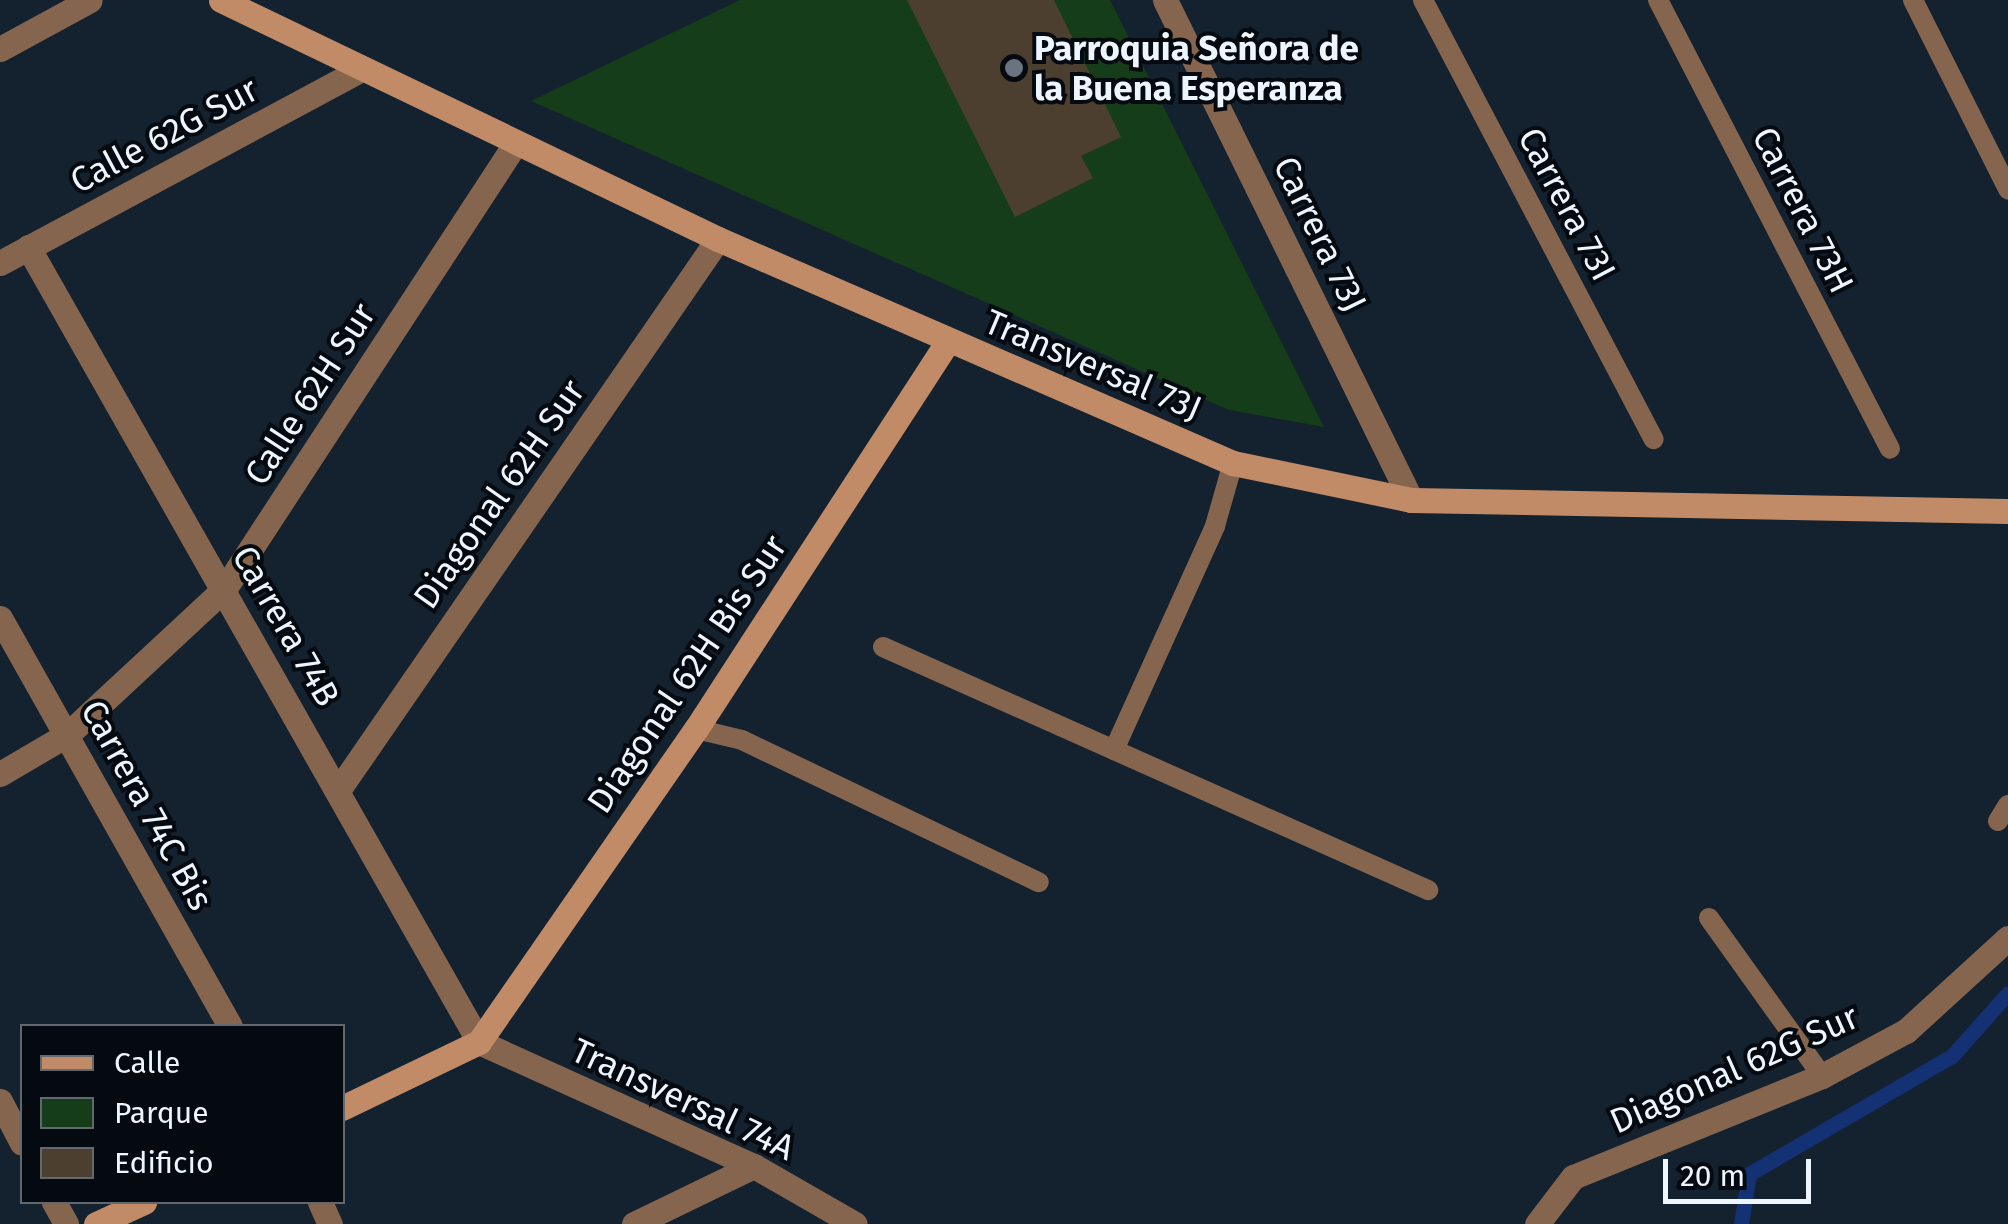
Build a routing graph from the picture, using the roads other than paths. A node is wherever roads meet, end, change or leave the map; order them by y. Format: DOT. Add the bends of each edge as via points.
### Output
graph roads {
  1 [pos="90,0"];
  2 [pos="221,0"];
  3 [pos="1165,0"];
  4 [pos="1423,0"];
  5 [pos="1658,0"];
  6 [pos="1914,0"];
  7 [pos="0,50"];
  8 [pos="362,69"];
  9 [pos="514,144"];
  10 [pos="2008,189"];
  11 [pos="718,239"];
  12 [pos="28,247"];
  13 [pos="0,262"];
  14 [pos="948,340"];
  15 [pos="1652,439"];
  16 [pos="1890,449"];
  17 [pos="1233,463"];
  18 [pos="1411,500"];
  19 [pos="2008,511"];
  20 [pos="225,588"];
  21 [pos="0,618"];
  22 [pos="882,647"];
  23 [pos="696,730"];
  24 [pos="68,734"];
  25 [pos="1114,750"];
  26 [pos="0,774"];
  27 [pos="339,789"];
  28 [pos="1039,882"];
  29 [pos="1428,890"];
  30 [pos="1709,918"];
  31 [pos="2008,938"];
  32 [pos="229,1024"];
  33 [pos="478,1042"];
  34 [pos="1822,1076"];
  35 [pos="0,1101"];
  36 [pos="345,1107"];
  37 [pos="20,1139"];
  38 [pos="754,1166"];
  39 [pos="140,1204"];
  40 [pos="96,1224"];
  41 [pos="634,1224"];
  42 [pos="855,1224"];
  43 [pos="1537,1224"];
  1 -- 7 [label="street"];
  2 -- 8 [label="street, Transversal 73J"];
  3 -- 18 [label="street, Carrera 73J"];
  4 -- 15 [label="lane, Carrera 73I"];
  5 -- 16 [label="lane, Carrera 73H"];
  6 -- 10 [label="lane"];
  8 -- 9 [label="street, Transversal 73J"];
  8 -- 12 [label="street, Calle 62G Sur"];
  9 -- 11 [label="street, Transversal 73J"];
  9 -- 20 [label="street, Calle 62H Sur"];
  11 -- 14 [label="street, Transversal 73J"];
  11 -- 27 [label="street, Diagonal 62H Sur"];
  12 -- 13 [label="street, Calle 62G Sur"];
  12 -- 20 [label="street, Carrera 74B"];
  14 -- 17 [label="street, Transversal 73J"];
  14 -- 23 [label="street, Diagonal 62H Bis Sur"];
  17 -- 18 [label="street, Transversal 73J"];
  17 -- 25 [label="lane" via="1215,526"];
  18 -- 19 [label="street, Transversal 73J"];
  20 -- 24 [label="street, Calle 62H Sur"];
  20 -- 27 [label="street, Carrera 74B"];
  21 -- 24 [label="street, Carrera 74C Bis"];
  22 -- 25 [label="lane"];
  23 -- 28 [label="lane" via="742,740"];
  23 -- 33 [label="street, Diagonal 62H Bis Sur"];
  24 -- 26 [label="street, Calle 62H Sur"];
  24 -- 32 [label="street, Carrera 74C Bis"];
  25 -- 29 [label="lane"];
  27 -- 33 [label="street, Carrera 74B"];
  30 -- 34 [label="lane"];
  31 -- 34 [label="street, Diagonal 62G Sur" via="1906,1031"];
  33 -- 36 [label="street"];
  33 -- 38 [label="street, Transversal 74A"];
  34 -- 43 [label="street, Diagonal 62G Sur" via="1573,1177"];
  35 -- 37 [label="street"];
  38 -- 41 [label="street"];
  38 -- 42 [label="street, Transversal 74A"];
  39 -- 40 [label="street"];
}
